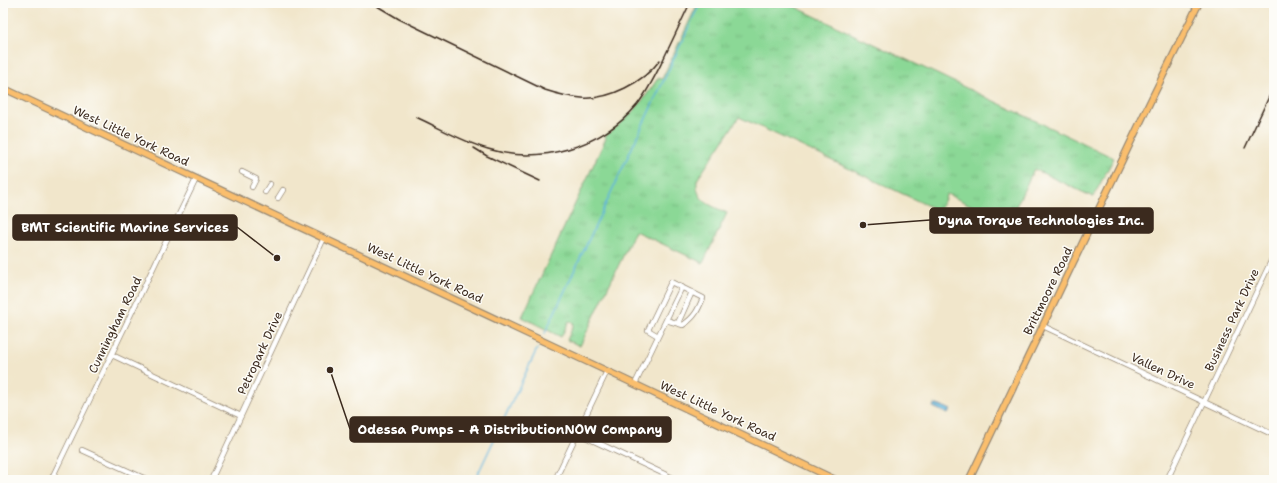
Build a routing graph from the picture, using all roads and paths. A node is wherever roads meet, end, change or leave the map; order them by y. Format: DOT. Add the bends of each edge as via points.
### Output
graph roads {
  1 [pos="1189,3"];
  2 [pos="1198,5"];
  3 [pos="3,88"];
  4 [pos="242,172"];
  5 [pos="196,179"];
  6 [pos="270,184"];
  7 [pos="252,187"];
  8 [pos="282,190"];
  9 [pos="265,192"];
  10 [pos="278,198"];
  11 [pos="324,238"];
  12 [pos="1274,255"];
  13 [pos="682,287"];
  14 [pos="692,292"];
  15 [pos="666,320"];
  16 [pos="678,323"];
  17 [pos="1043,326"];
  18 [pos="658,336"];
  19 [pos="112,355"];
  20 [pos="607,371"];
  21 [pos="636,384"];
  22 [pos="1204,402"];
  23 [pos="241,416"];
  24 [pos="577,433"];
  25 [pos="1274,435"];
  26 [pos="82,450"];
  27 [pos="212,478"];
  28 [pos="51,480"];
  29 [pos="148,480"];
  30 [pos="555,480"];
  31 [pos="677,480"];
  32 [pos="836,480"];
  33 [pos="969,480"];
  34 [pos="1167,480"];
  1 -- 2 [label="street"];
  2 -- 17 [label="main road, Brittmoore Road"];
  3 -- 5 [label="main road, West Little York Road"];
  4 -- 7 [label="street" via="256,179"];
  5 -- 11 [label="main road, West Little York Road"];
  5 -- 19 [label="street, Cunningham Road"];
  6 -- 9 [label="street"];
  8 -- 10 [label="street"];
  11 -- 20 [label="main road, West Little York Road"];
  11 -- 23 [label="street, Petropark Drive"];
  12 -- 22 [label="street, Business Park Drive"];
  13 -- 14 [label="street"];
  13 -- 15 [label="street"];
  13 -- 18 [label="street" via="670,283 648,330"];
  14 -- 16 [label="street"];
  14 -- 16 [label="street" via="703,298 697,312 692,319 683,324"];
  15 -- 16 [label="street"];
  15 -- 18 [label="street"];
  17 -- 22 [label="street, Vallen Drive"];
  17 -- 33 [label="main road, Brittmoore Road"];
  18 -- 21 [label="street"];
  19 -- 23 [label="street"];
  19 -- 28 [label="street, Cunningham Road"];
  20 -- 21 [label="main road, West Little York Road"];
  20 -- 24 [label="street"];
  21 -- 32 [label="main road, West Little York Road"];
  22 -- 25 [label="street, Vallen Drive"];
  22 -- 34 [label="street, Business Park Drive"];
  23 -- 27 [label="street, Petropark Drive"];
  24 -- 30 [label="street"];
  24 -- 31 [label="street"];
  26 -- 29 [label="street"];
}
